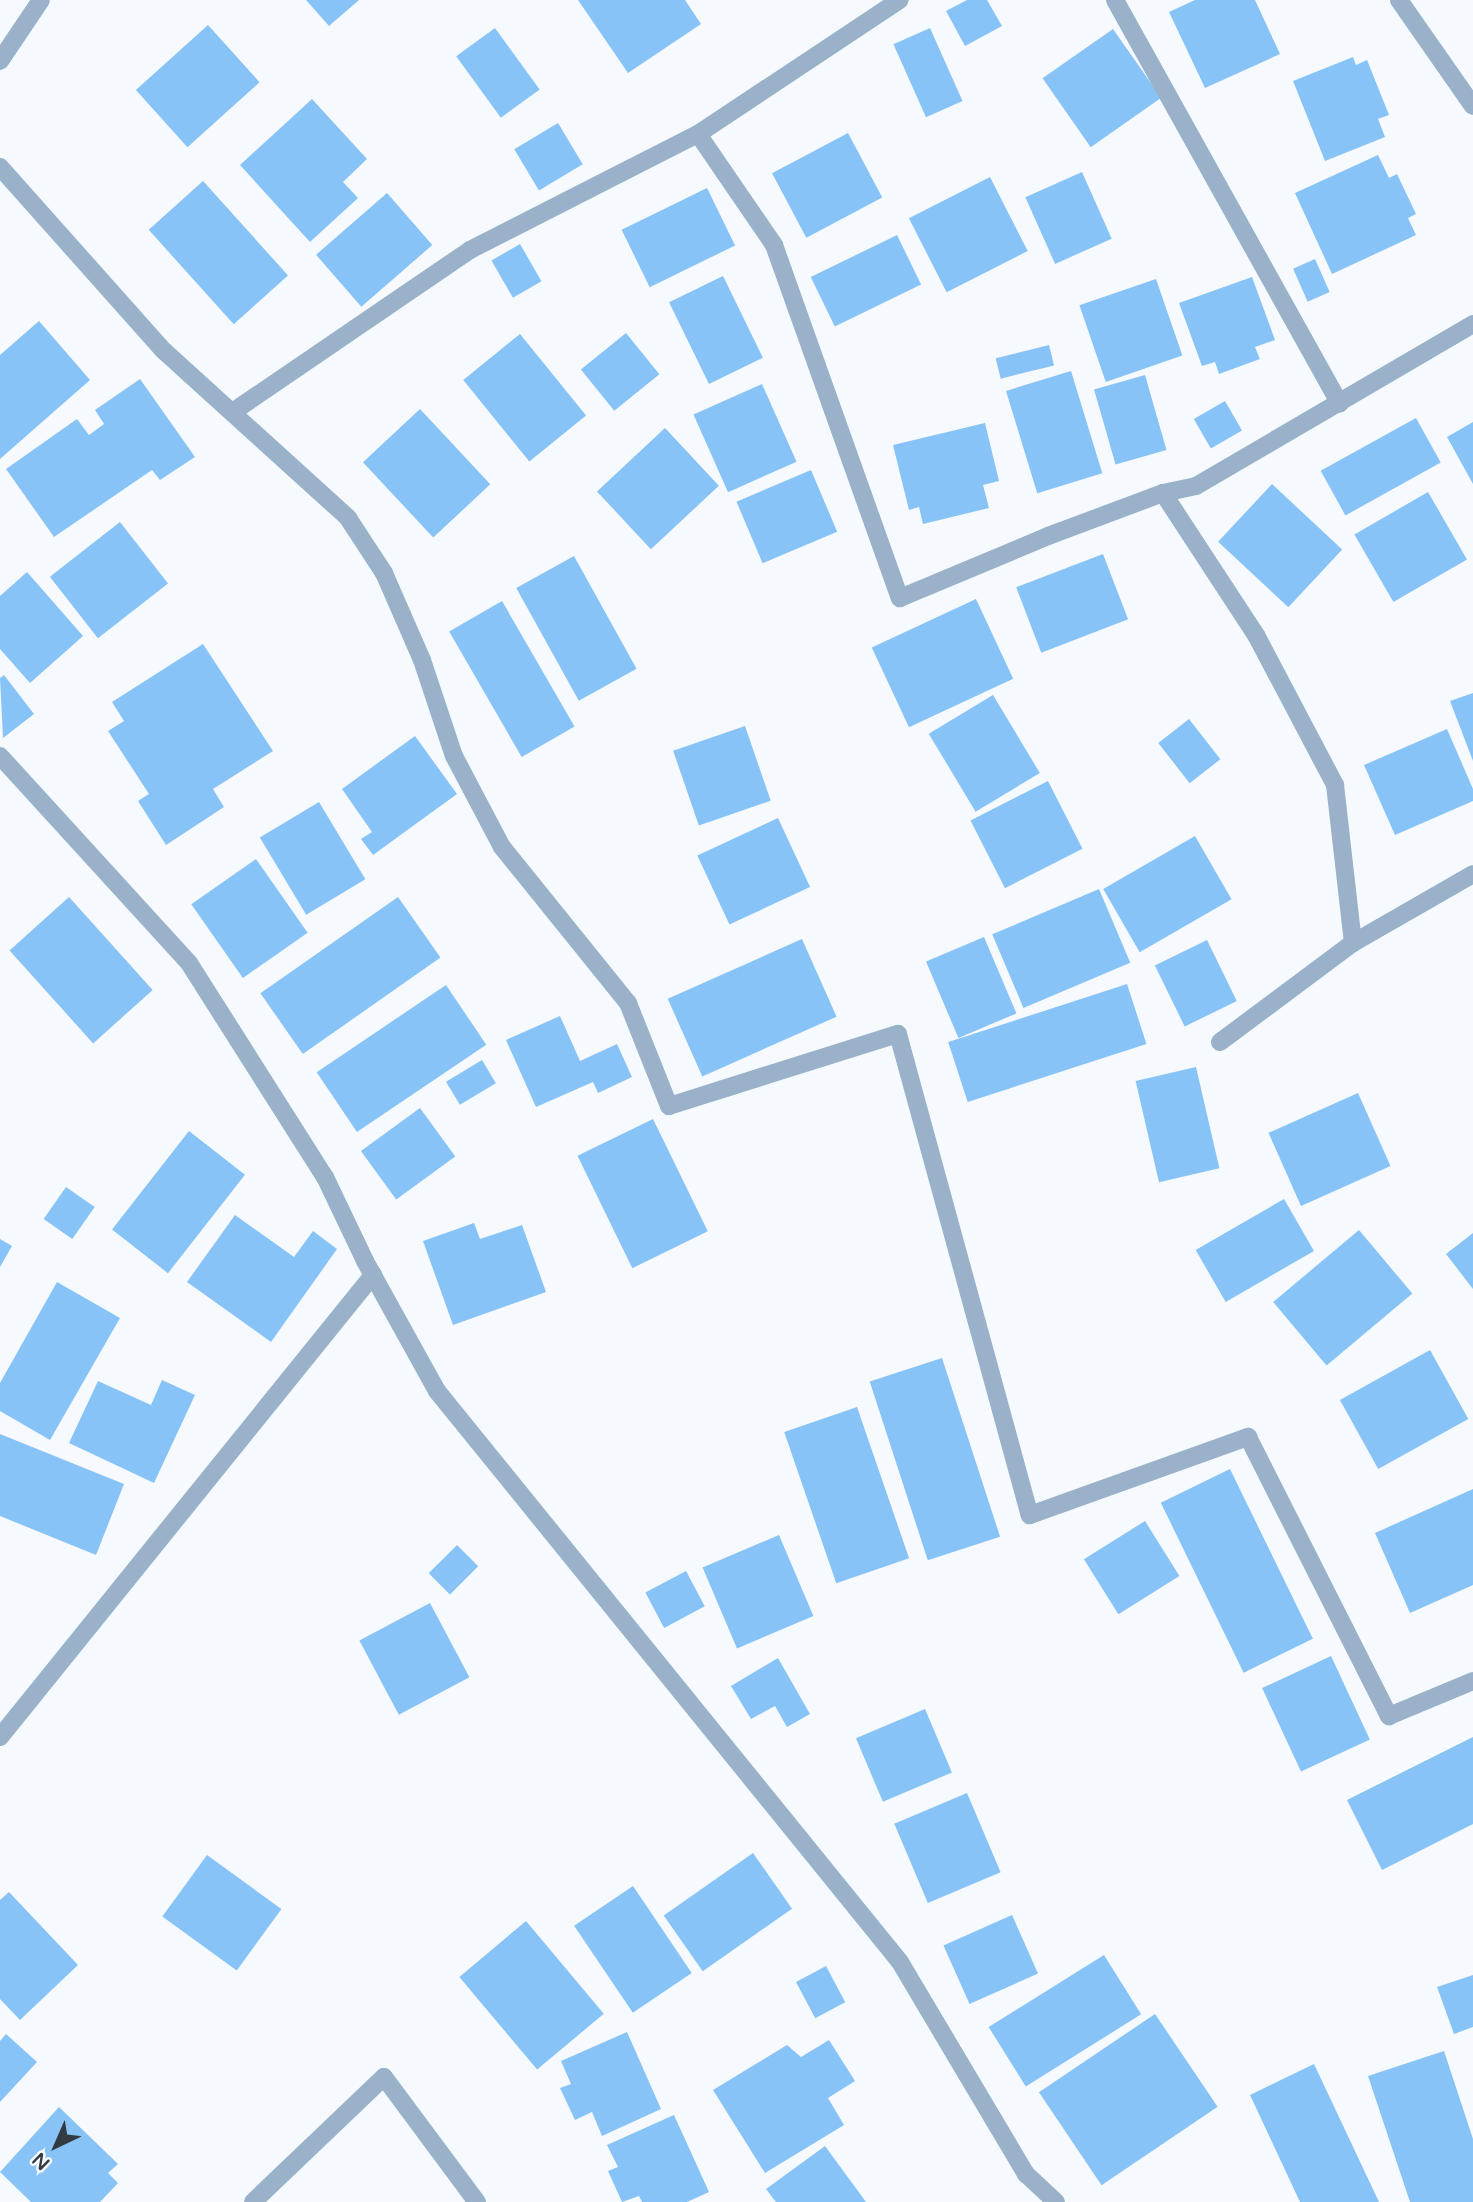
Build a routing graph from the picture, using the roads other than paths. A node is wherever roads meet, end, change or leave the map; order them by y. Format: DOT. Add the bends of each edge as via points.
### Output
graph roads {
  1 [pos="41,0"];
  2 [pos="900,0"];
  3 [pos="1115,0"];
  4 [pos="1399,0"];
  5 [pos="0,61"];
  6 [pos="1473,106"];
  7 [pos="698,134"];
  8 [pos="0,167"];
  9 [pos="1473,324"];
  10 [pos="1340,404"];
  11 [pos="234,411"];
  12 [pos="1163,494"];
  13 [pos="0,756"];
  14 [pos="1473,874"];
  15 [pos="1353,943"];
  16 [pos="1220,1042"];
  17 [pos="373,1275"];
  18 [pos="1473,1681"];
  19 [pos="0,1737"];
  20 [pos="254,2202"];
  21 [pos="477,2202"];
  22 [pos="1055,2202"];
  1 -- 5 [label="street"];
  2 -- 7 [label="street"];
  3 -- 10 [label="street"];
  4 -- 6 [label="street"];
  7 -- 11 [label="street" via="470,250"];
  7 -- 12 [label="street" via="774,246 900,598"];
  8 -- 11 [label="street" via="163,350"];
  9 -- 10 [label="street"];
  10 -- 12 [label="street" via="1196,486"];
  11 -- 18 [label="street" via="348,518 384,573 422,660 454,756 502,847 628,1003 668,1106 898,1034 1030,1515 1248,1437 1389,1716"];
  12 -- 15 [label="street" via="1256,635 1335,785"];
  13 -- 17 [label="street" via="188,963 325,1177"];
  14 -- 15 [label="street"];
  15 -- 16 [label="street"];
  17 -- 19 [label="street"];
  17 -- 22 [label="street" via="437,1391 900,1962 1026,2174"];
  20 -- 21 [label="street" via="384,2077"];
}
